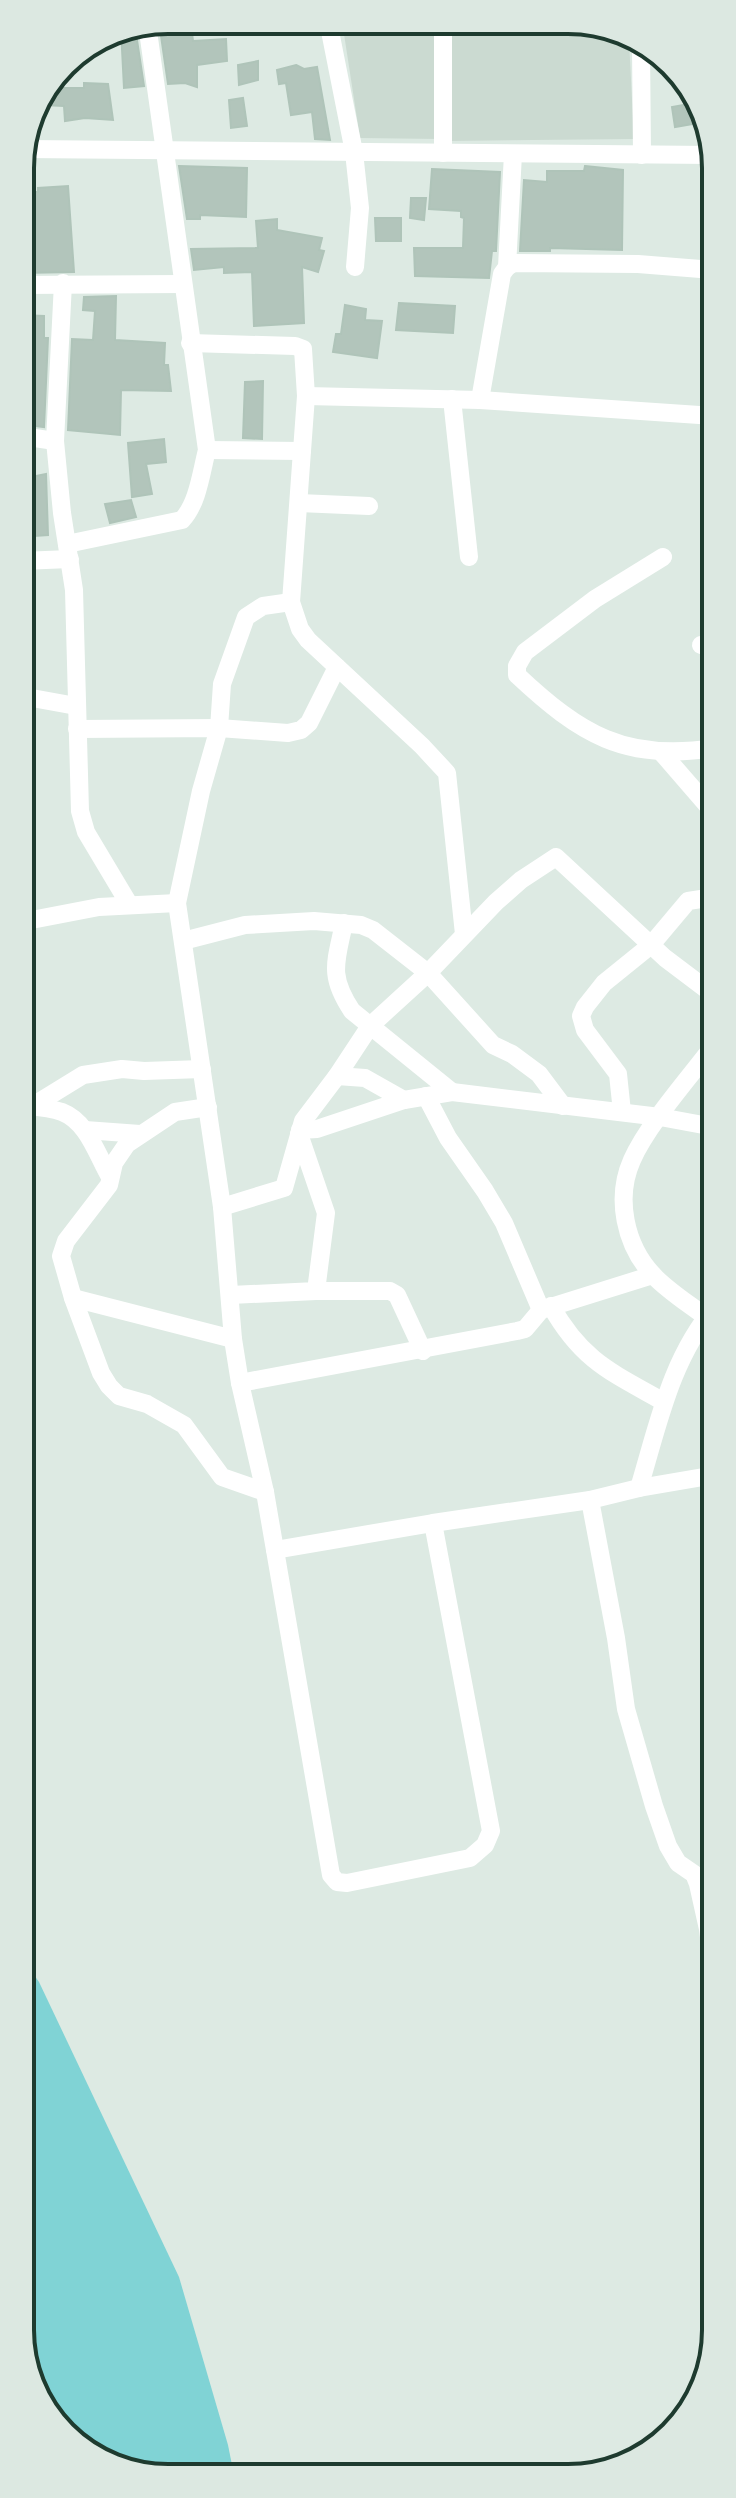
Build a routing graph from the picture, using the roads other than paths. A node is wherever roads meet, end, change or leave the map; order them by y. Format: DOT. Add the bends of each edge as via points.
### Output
graph roads {
  1 [pos="331,34"];
  2 [pos="443,34"];
  3 [pos="149,36"];
  4 [pos="641,56"];
  5 [pos="36,149"];
  6 [pos="164,151"];
  7 [pos="354,152"];
  8 [pos="443,153"];
  9 [pos="513,154"];
  10 [pos="642,155"];
  11 [pos="700,155"];
  12 [pos="355,267"];
  13 [pos="507,267"];
  14 [pos="702,269"];
  15 [pos="63,283"];
  16 [pos="34,284"];
  17 [pos="182,284"];
  18 [pos="190,343"];
  19 [pos="306,396"];
  20 [pos="452,399"];
  21 [pos="480,400"];
  22 [pos="702,415"];
  23 [pos="34,438"];
  24 [pos="55,441"];
  25 [pos="207,450"];
  26 [pos="302,451"];
  27 [pos="299,503"];
  28 [pos="369,506"];
  29 [pos="69,552"];
  30 [pos="469,557"];
  31 [pos="663,557"];
  32 [pos="34,559"];
  33 [pos="291,602"];
  34 [pos="337,667"];
  35 [pos="34,698"];
  36 [pos="76,706"];
  37 [pos="219,728"];
  38 [pos="77,729"];
  39 [pos="702,749"];
  40 [pos="662,753"];
  41 [pos="702,799"];
  42 [pos="702,899"];
  43 [pos="177,903"];
  44 [pos="129,904"];
  45 [pos="34,920"];
  46 [pos="344,923"];
  47 [pos="464,934"];
  48 [pos="183,941"];
  49 [pos="651,945"];
  50 [pos="428,973"];
  51 [pos="702,985"];
  52 [pos="370,1026"];
  53 [pos="354,1051"];
  54 [pos="702,1061"];
  55 [pos="202,1069"];
  56 [pos="337,1076"];
  57 [pos="365,1078"];
  58 [pos="452,1092"];
  59 [pos="426,1096"];
  60 [pos="404,1100"];
  61 [pos="34,1102"];
  62 [pos="563,1106"];
  63 [pos="34,1107"];
  64 [pos="208,1107"];
  65 [pos="622,1112"];
  66 [pos="660,1117"];
  67 [pos="702,1125"];
  68 [pos="85,1130"];
  69 [pos="299,1132"];
  70 [pos="140,1134"];
  71 [pos="110,1177"];
  72 [pos="284,1188"];
  73 [pos="319,1190"];
  74 [pos="222,1207"];
  75 [pos="653,1275"];
  76 [pos="316,1291"];
  77 [pos="231,1295"];
  78 [pos="73,1298"];
  79 [pos="702,1307"];
  80 [pos="546,1308"];
  81 [pos="702,1326"];
  82 [pos="233,1339"];
  83 [pos="423,1351"];
  84 [pos="240,1383"];
  85 [pos="664,1402"];
  86 [pos="702,1477"];
  87 [pos="639,1488"];
  88 [pos="265,1492"];
  89 [pos="590,1500"];
  90 [pos="433,1523"];
  91 [pos="275,1550"];
  92 [pos="702,1902"];
  1 -- 7 [label="street"];
  2 -- 8 [label="street"];
  3 -- 6 [label="street"];
  4 -- 10 [label="street"];
  5 -- 6 [label="street"];
  6 -- 7 [label="street"];
  6 -- 17 [label="street"];
  7 -- 8 [label="street"];
  7 -- 12 [label="street" via="361,222"];
  8 -- 9 [label="street"];
  9 -- 10 [label="street"];
  9 -- 13 [label="street"];
  10 -- 11 [label="street"];
  13 -- 14 [label="street" via="638,264"];
  13 -- 21 [label="street"];
  15 -- 16 [label="street"];
  15 -- 17 [label="street"];
  15 -- 24 [label="street"];
  17 -- 18 [label="street"];
  18 -- 19 [label="street" via="303,349"];
  18 -- 25 [label="street"];
  19 -- 20 [label="street"];
  19 -- 26 [label="street"];
  20 -- 21 [label="street"];
  20 -- 30 [label="street"];
  21 -- 22 [label="street"];
  23 -- 24 [label="street"];
  24 -- 29 [label="street"];
  25 -- 26 [label="street"];
  25 -- 29 [label="street" via="194,499 182,520"];
  26 -- 27 [label="street"];
  27 -- 28 [label="street"];
  27 -- 33 [label="street"];
  29 -- 32 [label="street"];
  29 -- 36 [label="street"];
  31 -- 40 [label="street" via="595,599 525,652 517,666 517,675 580,727 621,745"];
  33 -- 34 [label="street" via="303,634"];
  33 -- 37 [label="street" via="263,606 246,617 222,684"];
  34 -- 37 [label="street" via="301,730"];
  34 -- 47 [label="street" via="447,773"];
  35 -- 36 [label="street"];
  36 -- 38 [label="street"];
  37 -- 38 [label="street"];
  37 -- 43 [label="street"];
  38 -- 44 [label="street" via="82,823"];
  39 -- 40 [label="street"];
  40 -- 41 [label="street"];
  42 -- 49 [label="street" via="688,901"];
  43 -- 44 [label="street"];
  43 -- 48 [label="street"];
  44 -- 45 [label="street"];
  46 -- 48 [label="street" via="245,925"];
  46 -- 50 [label="street" via="373,930"];
  46 -- 52 [label="street" via="336,983 352,1011"];
  47 -- 49 [label="street" via="521,880 556,857"];
  47 -- 50 [label="street"];
  48 -- 55 [label="street"];
  49 -- 51 [label="street"];
  49 -- 65 [label="street" via="604,983 581,1016 585,1030 618,1074"];
  50 -- 52 [label="street"];
  50 -- 62 [label="street" via="493,1045 539,1074"];
  52 -- 53 [label="street"];
  52 -- 58 [label="street"];
  53 -- 56 [label="street"];
  53 -- 57 [label="street"];
  54 -- 66 [label="street"];
  55 -- 61 [label="street" via="122,1069 83,1075"];
  55 -- 64 [label="street"];
  56 -- 57 [label="street"];
  56 -- 69 [label="street"];
  57 -- 60 [label="street"];
  58 -- 59 [label="street"];
  58 -- 62 [label="street"];
  59 -- 60 [label="street"];
  59 -- 80 [label="street" via="504,1223"];
  60 -- 69 [label="street"];
  62 -- 65 [label="street"];
  63 -- 68 [label="street" via="71,1116"];
  64 -- 70 [label="street" via="175,1112"];
  64 -- 74 [label="street"];
  65 -- 66 [label="street"];
  66 -- 67 [label="street"];
  66 -- 75 [label="street" via="632,1160 623,1208 632,1241"];
  68 -- 70 [label="street"];
  68 -- 71 [label="street"];
  69 -- 72 [label="street"];
  69 -- 73 [label="street"];
  70 -- 71 [label="street" via="122,1150"];
  71 -- 78 [label="street" via="61,1256"];
  72 -- 73 [label="street"];
  72 -- 74 [label="street"];
  73 -- 76 [label="street" via="326,1213"];
  74 -- 77 [label="street"];
  75 -- 79 [label="street"];
  75 -- 80 [label="street"];
  76 -- 77 [label="street"];
  76 -- 83 [label="street" via="390,1291 397,1295"];
  77 -- 82 [label="street"];
  78 -- 82 [label="street"];
  78 -- 88 [label="street" via="109,1386 119,1396 147,1404 184,1425 222,1477"];
  80 -- 83 [label="street" via="525,1329"];
  80 -- 85 [label="street" via="580,1349"];
  81 -- 85 [label="street"];
  82 -- 84 [label="street"];
  83 -- 84 [label="street"];
  84 -- 88 [label="street"];
  85 -- 87 [label="street"];
  86 -- 87 [label="street"];
  87 -- 89 [label="street"];
  88 -- 91 [label="street"];
  89 -- 90 [label="street"];
  89 -- 92 [label="street" via="626,1709 668,1846 678,1863 694,1874"];
  90 -- 91 [label="street"];
  90 -- 91 [label="street" via="491,1831 470,1858 347,1883 331,1875"];
}
